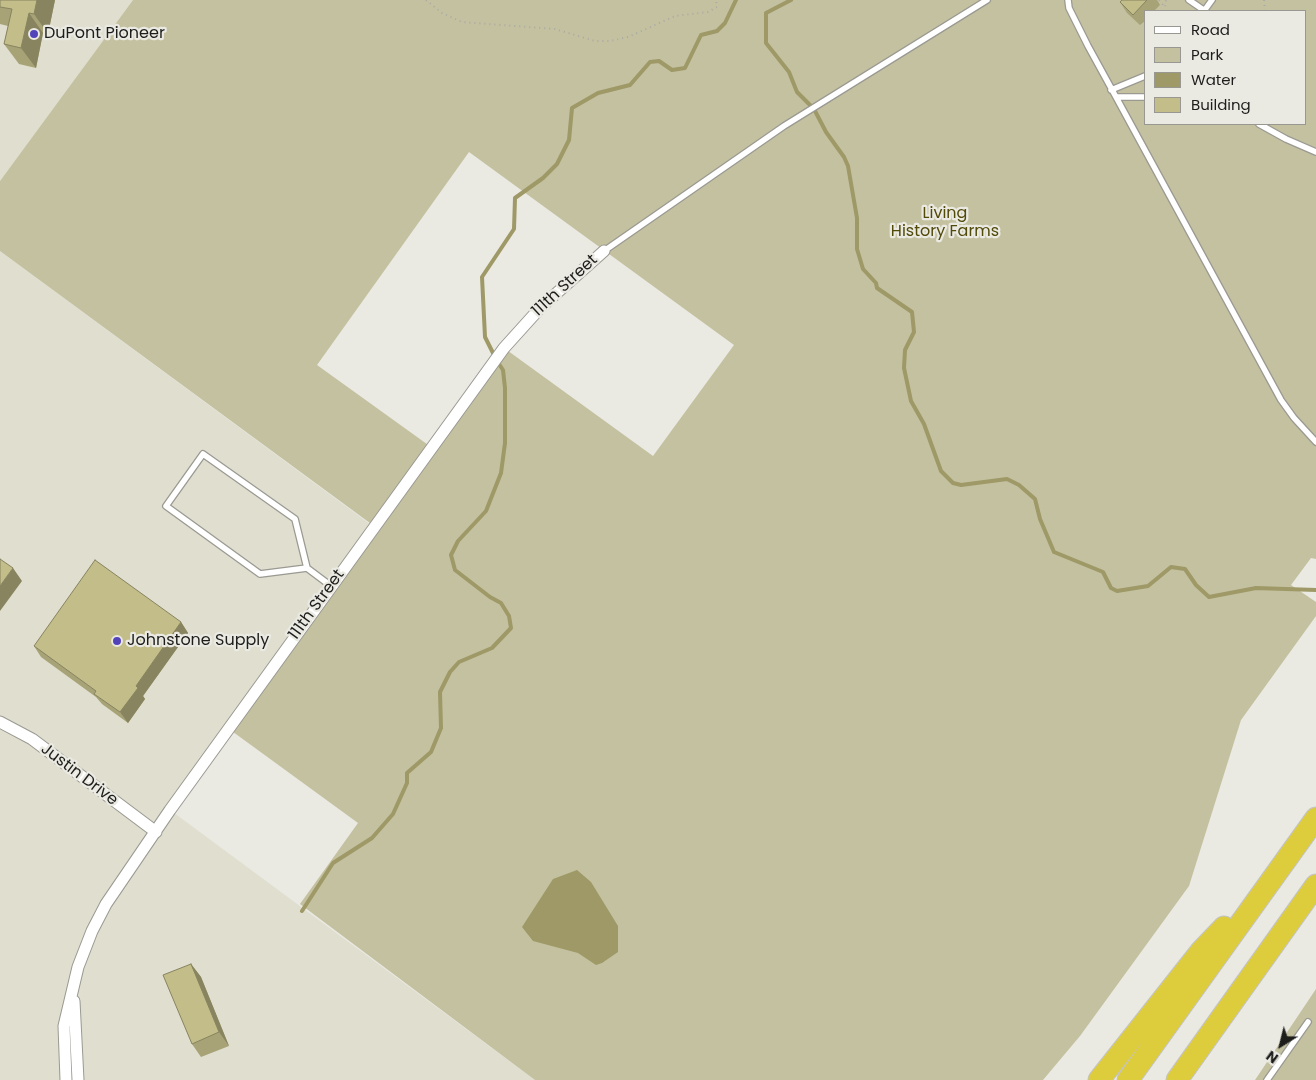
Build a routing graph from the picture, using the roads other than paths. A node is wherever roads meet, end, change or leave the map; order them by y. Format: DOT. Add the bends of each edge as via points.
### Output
graph roads {
  1 [pos="987,0"];
  2 [pos="1068,0"];
  3 [pos="1189,0"];
  4 [pos="1203,10"];
  5 [pos="1144,76"];
  6 [pos="1111,90"];
  7 [pos="1116,97"];
  8 [pos="1144,97"];
  9 [pos="1261,125"];
  10 [pos="1316,152"];
  11 [pos="604,250"];
  12 [pos="1316,442"];
  13 [pos="307,568"];
  14 [pos="332,586"];
  15 [pos="0,722"];
  16 [pos="1316,818"];
  17 [pos="156,832"];
  18 [pos="1286,859"];
  19 [pos="1316,885"];
  20 [pos="74,990"];
  21 [pos="1308,1022"];
  22 [pos="1211,1032"];
  23 [pos="66,1080"];
  24 [pos="78,1080"];
  25 [pos="1099,1080"];
  26 [pos="1128,1080"];
  27 [pos="1177,1080"];
  28 [pos="1182,1080"];
  29 [pos="1267,1080"];
  1 -- 11 [label="lane" via="784,126"];
  2 -- 6 [label="lane"];
  3 -- 4 [label="lane"];
  5 -- 6 [label="lane"];
  6 -- 7 [label="lane"];
  7 -- 8 [label="lane"];
  7 -- 12 [label="lane" via="1281,400"];
  9 -- 10 [label="lane"];
  11 -- 14 [label="street, 111th Street" via="541,307 504,348"];
  13 -- 13 [label="lane" via="260,574 166,506 204,454 295,519"];
  13 -- 14 [label="lane"];
  14 -- 17 [label="street, 111th Street"];
  15 -- 17 [label="street, Justin Drive" via="32,739"];
  16 -- 18 [label="highway"];
  17 -- 20 [label="street, 111th Street" via="99,918 78,967"];
  18 -- 25 [label="highway" via="1201,952"];
  18 -- 26 [label="highway"];
  19 -- 22 [label="highway"];
  20 -- 23 [label="street, 111th Street" via="64,1026"];
  20 -- 24 [label="street, 111th Street"];
  21 -- 29 [label="lane"];
  22 -- 27 [label="highway"];
  22 -- 28 [label="highway"];
}
